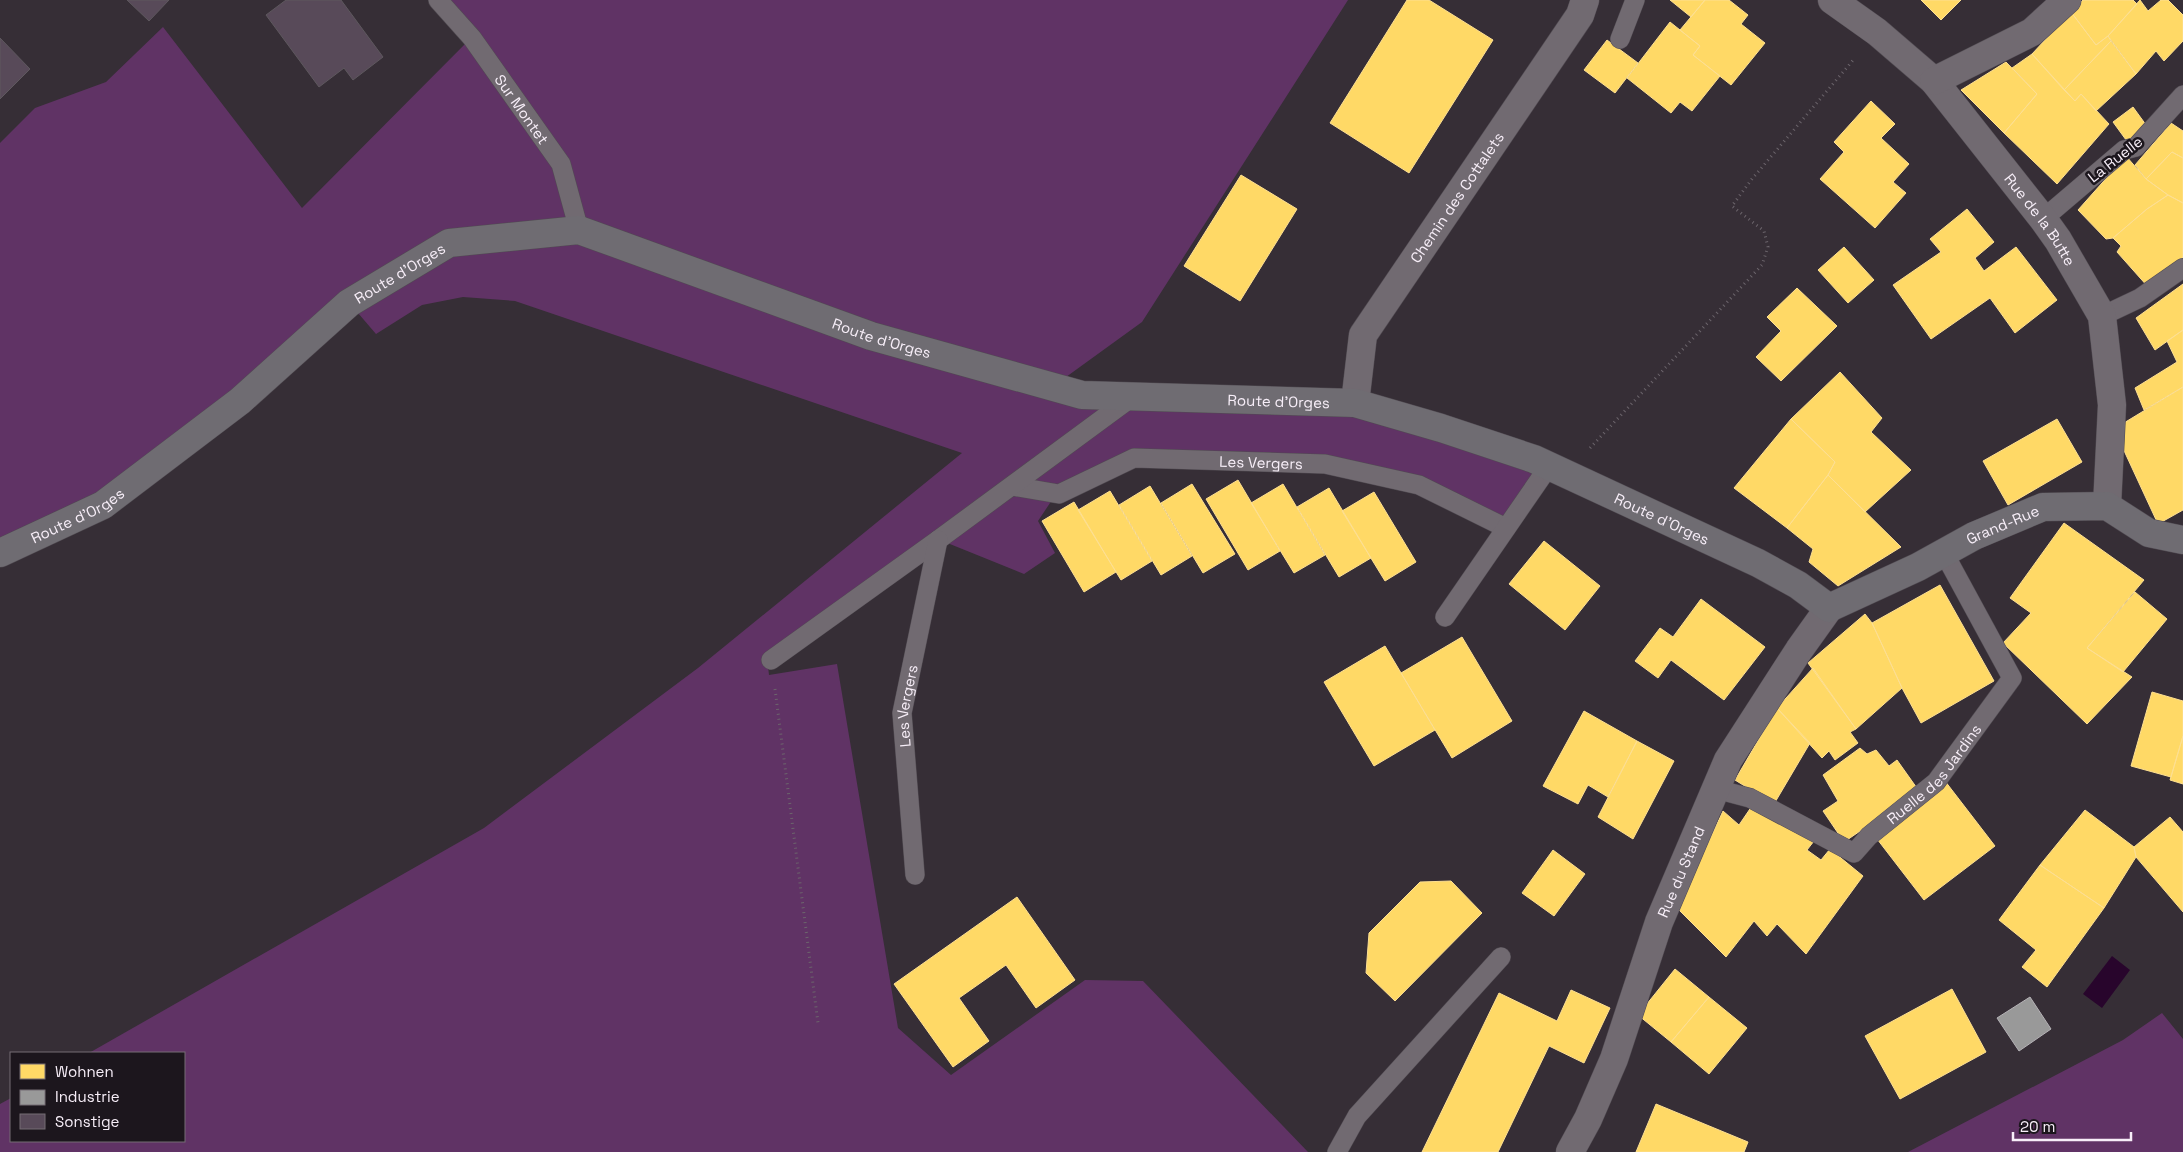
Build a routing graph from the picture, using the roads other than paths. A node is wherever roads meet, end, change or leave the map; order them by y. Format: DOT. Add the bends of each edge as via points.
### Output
graph roads {
  1 [pos="438,0"];
  2 [pos="1585,0"];
  3 [pos="1635,0"];
  4 [pos="1832,0"];
  5 [pos="2067,0"];
  6 [pos="1620,39"];
  7 [pos="1934,81"];
  8 [pos="2183,95"];
  9 [pos="2043,219"];
  10 [pos="579,230"];
  11 [pos="2183,268"];
  12 [pos="2102,316"];
  13 [pos="1132,397"];
  14 [pos="1355,403"];
  15 [pos="1558,470"];
  16 [pos="1012,486"];
  17 [pos="2106,506"];
  18 [pos="1506,528"];
  19 [pos="938,540"];
  20 [pos="2183,540"];
  21 [pos="0,553"];
  22 [pos="1944,553"];
  23 [pos="1829,608"];
  24 [pos="1445,618"];
  25 [pos="771,660"];
  26 [pos="1716,789"];
  27 [pos="915,875"];
  28 [pos="1501,957"];
  29 [pos="1337,1152"];
  30 [pos="1570,1152"];
  1 -- 10 [label="lane, Sur Montet" via="472,38 561,164"];
  2 -- 14 [label="street, Chemin des Cottalets" via="1580,15 1363,335"];
  3 -- 6 [label="lane"];
  4 -- 7 [label="street, Rue de la Butte" via="1877,32"];
  5 -- 7 [label="street" via="2032,32"];
  7 -- 9 [label="street, Rue de la Butte"];
  8 -- 9 [label="lane, La Ruelle" via="2136,147 2124,150"];
  9 -- 12 [label="street, Rue de la Butte"];
  10 -- 13 [label="street, Route d'Orges" via="871,336 1082,395"];
  10 -- 21 [label="street, Route d'Orges" via="449,243 349,304 240,400 103,504"];
  11 -- 12 [label="lane" via="2140,298"];
  12 -- 17 [label="street, Rue de la Butte" via="2112,405"];
  13 -- 14 [label="street, Route d'Orges"];
  13 -- 16 [label="lane"];
  14 -- 15 [label="street, Route d'Orges" via="1526,456"];
  15 -- 18 [label="lane"];
  15 -- 23 [label="street, Route d'Orges" via="1758,563 1798,585"];
  16 -- 18 [label="lane, Les Vergers" via="1059,494 1134,458 1325,464 1419,485"];
  16 -- 19 [label="lane"];
  17 -- 20 [label="street" via="2149,533"];
  17 -- 22 [label="street, Grand-Rue" via="2043,508 1974,536"];
  18 -- 24 [label="lane"];
  19 -- 25 [label="lane"];
  19 -- 27 [label="lane, Les Vergers" via="902,713"];
  22 -- 23 [label="street, Grand-Rue"];
  22 -- 26 [label="lane, Ruelle des Jardins" via="2012,678 1936,782 1869,836 1854,854 1750,798"];
  23 -- 26 [label="street, Rue du Stand" via="1728,760"];
  26 -- 30 [label="street, Rue du Stand" via="1659,922 1614,1059"];
  28 -- 29 [label="lane" via="1357,1116"];
}
